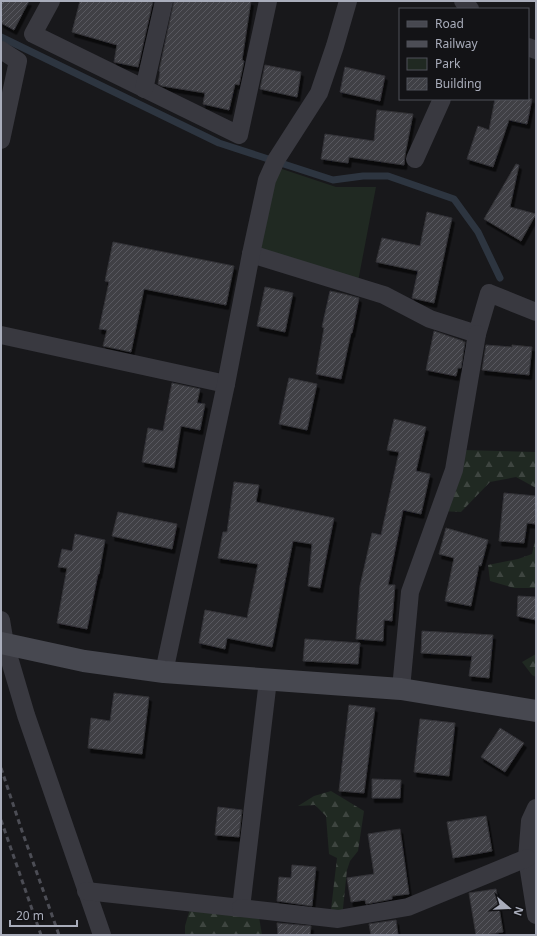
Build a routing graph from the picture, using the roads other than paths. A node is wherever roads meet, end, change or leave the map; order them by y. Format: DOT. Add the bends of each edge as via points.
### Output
graph roads {
  1 [pos="51,1"];
  2 [pos="164,1"];
  3 [pos="268,1"];
  4 [pos="348,1"];
  5 [pos="1,50"];
  6 [pos="144,89"];
  7 [pos="442,100"];
  8 [pos="1,140"];
  9 [pos="415,159"];
  10 [pos="251,254"];
  11 [pos="536,312"];
  12 [pos="477,334"];
  13 [pos="1,335"];
  14 [pos="226,384"];
  15 [pos="1,620"];
  16 [pos="3,643"];
  17 [pos="164,672"];
  18 [pos="268,680"];
  19 [pos="401,689"];
  20 [pos="536,711"];
  21 [pos="536,808"];
  22 [pos="527,858"];
  23 [pos="86,890"];
  24 [pos="241,908"];
  25 [pos="536,915"];
  26 [pos="102,935"];
  1 -- 6 [label="street" via="33,34"];
  2 -- 6 [label="street"];
  3 -- 6 [label="street" via="239,135"];
  4 -- 10 [label="street" via="319,93 276,160 267,180"];
  5 -- 8 [label="street" via="18,62"];
  7 -- 9 [label="street"];
  10 -- 12 [label="street" via="384,295 430,319"];
  10 -- 14 [label="street"];
  11 -- 12 [label="street" via="489,293"];
  12 -- 19 [label="street" via="454,470 410,592"];
  13 -- 14 [label="street"];
  14 -- 17 [label="street"];
  15 -- 16 [label="street"];
  16 -- 17 [label="street" via="84,660"];
  16 -- 23 [label="street"];
  17 -- 18 [label="street"];
  18 -- 19 [label="street"];
  18 -- 24 [label="street"];
  19 -- 20 [label="street"];
  21 -- 22 [label="street" via="530,821"];
  22 -- 24 [label="street" via="408,907 338,919"];
  22 -- 25 [label="street"];
  23 -- 24 [label="street"];
  23 -- 26 [label="street"];
}
